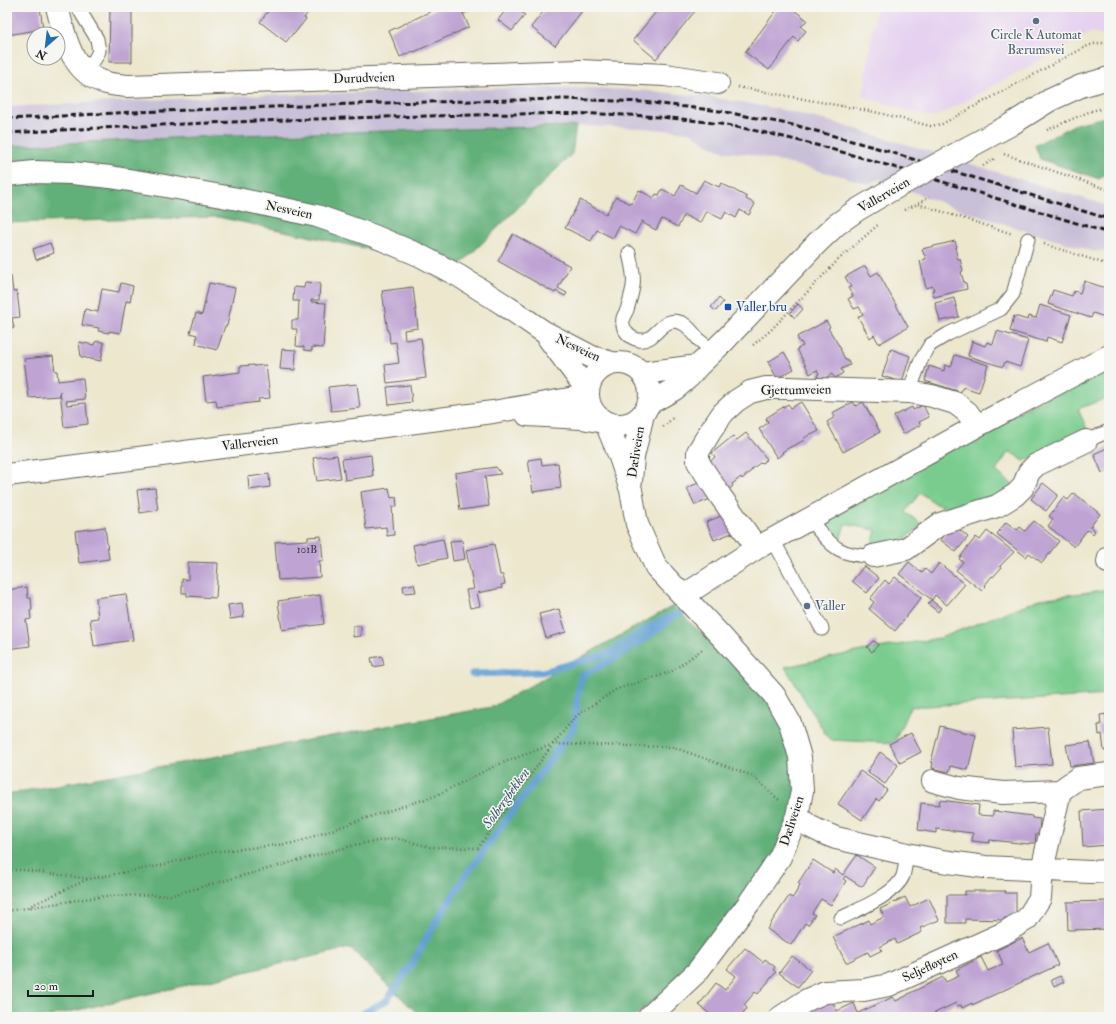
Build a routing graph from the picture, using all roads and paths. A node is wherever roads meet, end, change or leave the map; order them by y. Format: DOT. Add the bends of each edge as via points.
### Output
graph roads {
  1 [pos="57,7"];
  2 [pos="79,7"];
  3 [pos="1109,44"];
  4 [pos="84,70"];
  5 [pos="1109,78"];
  6 [pos="718,83"];
  7 [pos="1109,107"];
  8 [pos="1041,132"];
  9 [pos="1008,150"];
  10 [pos="1003,154"];
  11 [pos="994,159"];
  12 [pos="7,174"];
  13 [pos="1109,190"];
  14 [pos="929,197"];
  15 [pos="898,213"];
  16 [pos="884,220"];
  17 [pos="1028,239"];
  18 [pos="629,253"];
  19 [pos="544,332"];
  20 [pos="747,350"];
  21 [pos="1109,356"];
  22 [pos="706,359"];
  23 [pos="612,363"];
  24 [pos="642,373"];
  25 [pos="588,391"];
  26 [pos="909,392"];
  27 [pos="646,409"];
  28 [pos="679,411"];
  29 [pos="494,412"];
  30 [pos="605,422"];
  31 [pos="977,426"];
  32 [pos="1109,431"];
  33 [pos="658,432"];
  34 [pos="1086,441"];
  35 [pos="7,474"];
  36 [pos="631,490"];
  37 [pos="810,520"];
  38 [pos="765,544"];
  39 [pos="872,556"];
  40 [pos="683,596"];
  41 [pos="822,629"];
  42 [pos="721,636"];
  43 [pos="553,744"];
  44 [pos="1109,774"];
  45 [pos="932,781"];
  46 [pos="1060,791"];
  47 [pos="796,816"];
  48 [pos="907,854"];
  49 [pos="7,870"];
  50 [pos="1042,870"];
  51 [pos="1109,871"];
  52 [pos="89,879"];
  53 [pos="24,909"];
  54 [pos="7,911"];
  55 [pos="841,918"];
  56 [pos="649,1017"];
  57 [pos="782,1017"];
  1 -- 4 [label="street, Durudveien" via="72,56"];
  2 -- 4 [label="lane" via="97,39 99,51"];
  3 -- 6 [label="path" via="1093,44 942,124 930,126 875,112"];
  4 -- 6 [label="street, Durudveien" via="90,76 106,83 128,86 580,71 665,75"];
  5 -- 22 [label="street, Vallerveien, bridge" via="1081,86 1050,100 1010,125 884,194 836,225"];
  7 -- 8 [label="path" via="1091,111"];
  9 -- 10 [label="path"];
  10 -- 11 [label="path"];
  10 -- 13 [label="path"];
  12 -- 19 [label="street, Nesveien" via="34,172 110,177 238,199 317,216 419,255 459,276"];
  14 -- 15 [label="path"];
  16 -- 20 [label="path" via="838,260 771,330"];
  17 -- 26 [label="lane" via="1013,294 1001,309 930,345 920,360"];
  18 -- 22 [label="lane" via="634,285 623,319 628,335 644,341 664,325 674,321 685,325 700,340"];
  19 -- 23 [label="street, Nesveien" via="592,357"];
  19 -- 25 [label="street, Nesveien"];
  21 -- 31 [label="street"];
  22 -- 24 [label="street"];
  22 -- 27 [label="street, Vallerveien" via="675,389"];
  23 -- 24 [label="street" via="634,366"];
  23 -- 25 [label="street" via="600,369 592,378"];
  24 -- 27 [label="street" via="648,383 650,394"];
  25 -- 29 [label="street, Vallerveien" via="575,398"];
  25 -- 30 [label="street" via="589,404 595,414"];
  26 -- 31 [label="street, Gjettumveien" via="955,403 968,412"];
  26 -- 38 [label="street, Gjettumveien" via="766,388 750,392 723,413 698,452 698,462 720,497"];
  27 -- 30 [label="street" via="632,422 619,426"];
  27 -- 36 [label="street, Dæliveien" via="633,457"];
  28 -- 33 [label="path"];
  29 -- 30 [label="street, Vallerveien"];
  29 -- 35 [label="street, Vallerveien"];
  30 -- 36 [label="street, Dæliveien"];
  31 -- 37 [label="street"];
  32 -- 34 [label="lane"];
  34 -- 39 [label="street" via="1036,465 1029,472 1022,487 997,506 940,524 906,548"];
  36 -- 40 [label="street, Dæliveien" via="637,524 656,567"];
  37 -- 38 [label="street"];
  37 -- 39 [label="lane" via="829,543 845,553"];
  38 -- 40 [label="street"];
  38 -- 41 [label="lane"];
  40 -- 42 [label="street, Dæliveien"];
  42 -- 43 [label="path" via="671,672 617,689 576,716"];
  42 -- 47 [label="street, Dæliveien" via="774,695 790,723 800,757 802,791"];
  43 -- 47 [label="path" via="673,747 753,776"];
  43 -- 52 [label="path" via="498,765 435,796 295,843 213,852"];
  43 -- 53 [label="path" via="478,848 430,847 395,838 355,846 172,895 104,896"];
  44 -- 46 [label="street" via="1078,778"];
  45 -- 46 [label="street" via="959,788 1003,793"];
  46 -- 50 [label="street, Seljefløyten"];
  47 -- 48 [label="street" via="809,826 836,838"];
  47 -- 56 [label="street, Dæliveien" via="780,857 750,903 697,972"];
  48 -- 50 [label="street" via="985,867"];
  48 -- 55 [label="lane" via="902,876 887,894"];
  49 -- 52 [label="path"];
  50 -- 51 [label="street"];
  50 -- 57 [label="street, Seljefløyten" via="1040,898 1027,919 1004,933 889,985 864,990 825,992 807,1000"];
  52 -- 53 [label="path"];
  53 -- 54 [label="path"];
}
